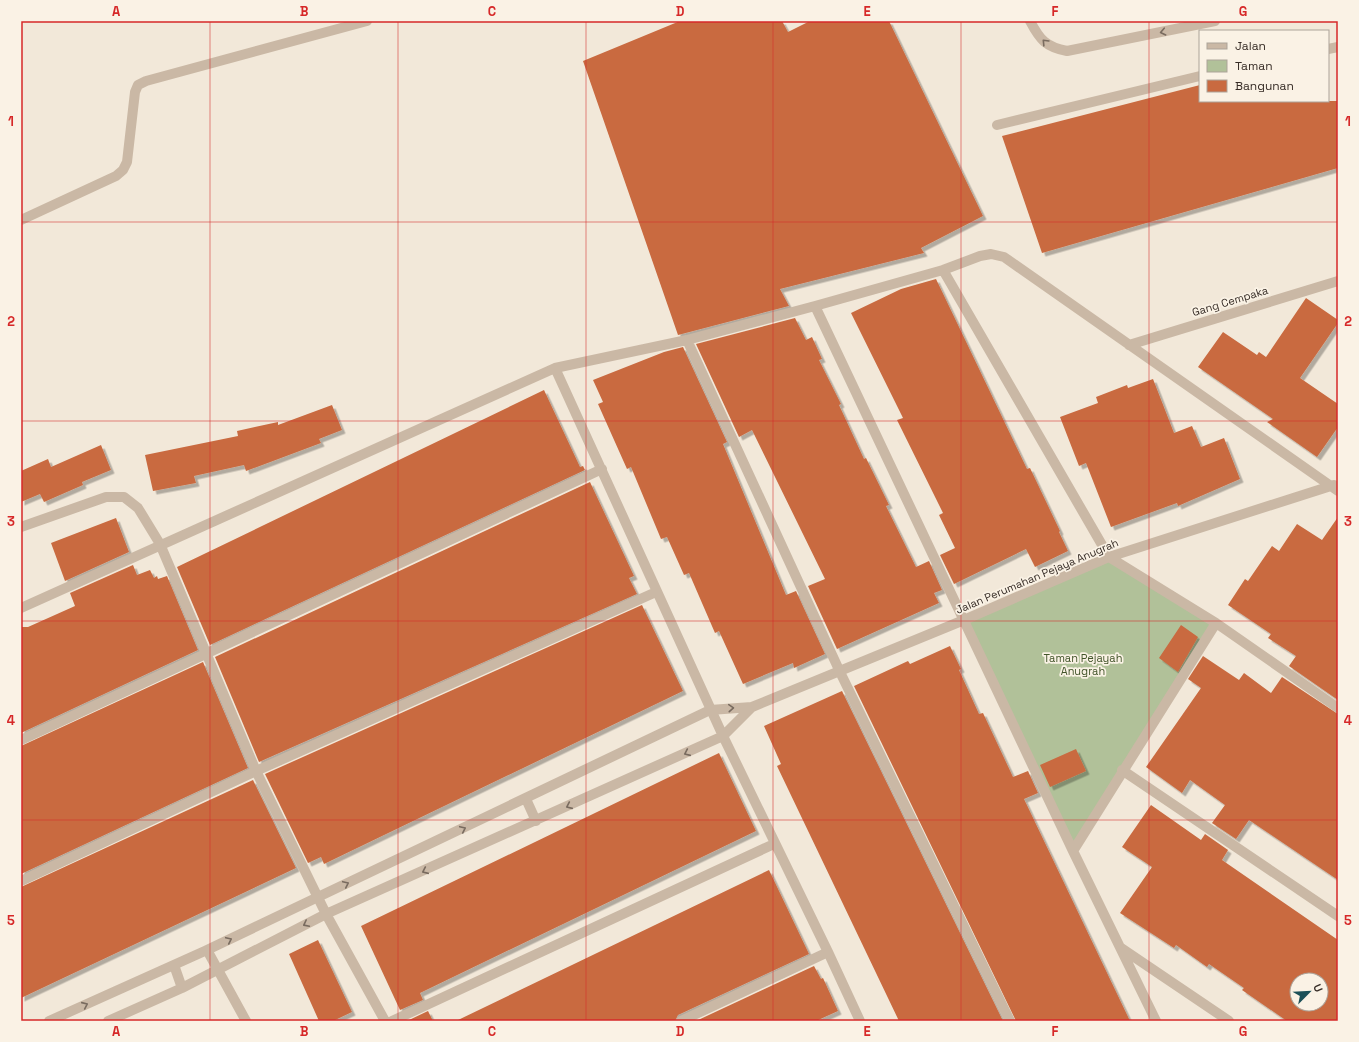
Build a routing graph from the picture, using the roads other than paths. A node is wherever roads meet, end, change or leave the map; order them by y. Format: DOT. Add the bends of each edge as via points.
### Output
graph roads {
  1 [pos="367,21"];
  2 [pos="1030,21"];
  3 [pos="1215,21"];
  4 [pos="1199,76"];
  5 [pos="997,125"];
  6 [pos="21,220"];
  7 [pos="943,270"];
  8 [pos="1338,281"];
  9 [pos="815,306"];
  10 [pos="687,340"];
  11 [pos="1129,345"];
  12 [pos="555,368"];
  13 [pos="602,469"];
  14 [pos="1336,487"];
  15 [pos="21,528"];
  16 [pos="160,544"];
  17 [pos="1109,557"];
  18 [pos="656,592"];
  19 [pos="21,608"];
  20 [pos="964,620"];
  21 [pos="1216,623"];
  22 [pos="207,653"];
  23 [pos="840,672"];
  24 [pos="752,707"];
  25 [pos="1338,708"];
  26 [pos="710,710"];
  27 [pos="723,736"];
  28 [pos="21,740"];
  29 [pos="1122,770"];
  30 [pos="256,771"];
  31 [pos="526,799"];
  32 [pos="536,821"];
  33 [pos="774,844"];
  34 [pos="1073,851"];
  35 [pos="21,881"];
  36 [pos="319,897"];
  37 [pos="326,914"];
  38 [pos="1338,916"];
  39 [pos="1120,947"];
  40 [pos="207,950"];
  41 [pos="828,952"];
  42 [pos="174,965"];
  43 [pos="217,969"];
  44 [pos="182,988"];
  45 [pos="61,1019"];
  46 [pos="49,1021"];
  47 [pos="108,1021"];
  48 [pos="246,1021"];
  49 [pos="385,1021"];
  50 [pos="392,1021"];
  51 [pos="680,1021"];
  52 [pos="860,1021"];
  53 [pos="1010,1021"];
  54 [pos="1156,1021"];
  55 [pos="1229,1021"];
  1 -- 6 [label="street" via="138,84 123,170 116,176"];
  3 -- 2 [label="street, one-way" via="1067,51 1043,42"];
  4 -- 5 [label="street"];
  7 -- 9 [label="street"];
  7 -- 11 [label="street" via="980,256 991,254 1004,258"];
  7 -- 17 [label="street"];
  8 -- 11 [label="street, Gang Cempaka"];
  9 -- 10 [label="street"];
  9 -- 20 [label="street"];
  10 -- 12 [label="street"];
  10 -- 23 [label="street"];
  11 -- 14 [label="street"];
  12 -- 13 [label="street"];
  12 -- 16 [label="street"];
  13 -- 18 [label="street"];
  13 -- 22 [label="street"];
  14 -- 17 [label="street, Jalan Perumahan Pejaya Anugrah"];
  15 -- 16 [label="street" via="106,497 124,497 138,508"];
  16 -- 19 [label="street"];
  16 -- 22 [label="street"];
  17 -- 20 [label="street, Jalan Perumahan Pejaya Anugrah"];
  17 -- 21 [label="street"];
  18 -- 26 [label="street"];
  18 -- 30 [label="street"];
  20 -- 23 [label="street, Jalan Perumahan Pejaya Anugrah"];
  20 -- 34 [label="street"];
  21 -- 25 [label="street"];
  21 -- 29 [label="street"];
  22 -- 28 [label="street"];
  22 -- 30 [label="street"];
  23 -- 24 [label="street, Jalan Perumahan Pejaya Anugrah"];
  23 -- 53 [label="street"];
  26 -- 24 [label="street, Jalan Perumahan Pejaya Anugrah, one-way"];
  24 -- 27 [label="street, Jalan Perumahan Pejaya Anugrah"];
  26 -- 27 [label="street"];
  26 -- 31 [label="street"];
  27 -- 32 [label="street, one-way"];
  27 -- 33 [label="street"];
  29 -- 34 [label="street"];
  29 -- 38 [label="street"];
  30 -- 35 [label="street"];
  30 -- 36 [label="street"];
  31 -- 32 [label="street"];
  36 -- 31 [label="street, one-way"];
  32 -- 37 [label="street, one-way"];
  33 -- 41 [label="street"];
  33 -- 50 [label="street"];
  34 -- 39 [label="street"];
  36 -- 37 [label="street"];
  40 -- 36 [label="street, one-way"];
  37 -- 43 [label="street, one-way"];
  37 -- 49 [label="street"];
  39 -- 54 [label="street"];
  39 -- 55 [label="street"];
  40 -- 42 [label="street"];
  40 -- 43 [label="street"];
  41 -- 51 [label="street"];
  41 -- 52 [label="street"];
  42 -- 44 [label="street"];
  45 -- 42 [label="street, one-way"];
  43 -- 44 [label="street"];
  43 -- 48 [label="street"];
  44 -- 47 [label="street"];
  45 -- 46 [label="street"];
}
